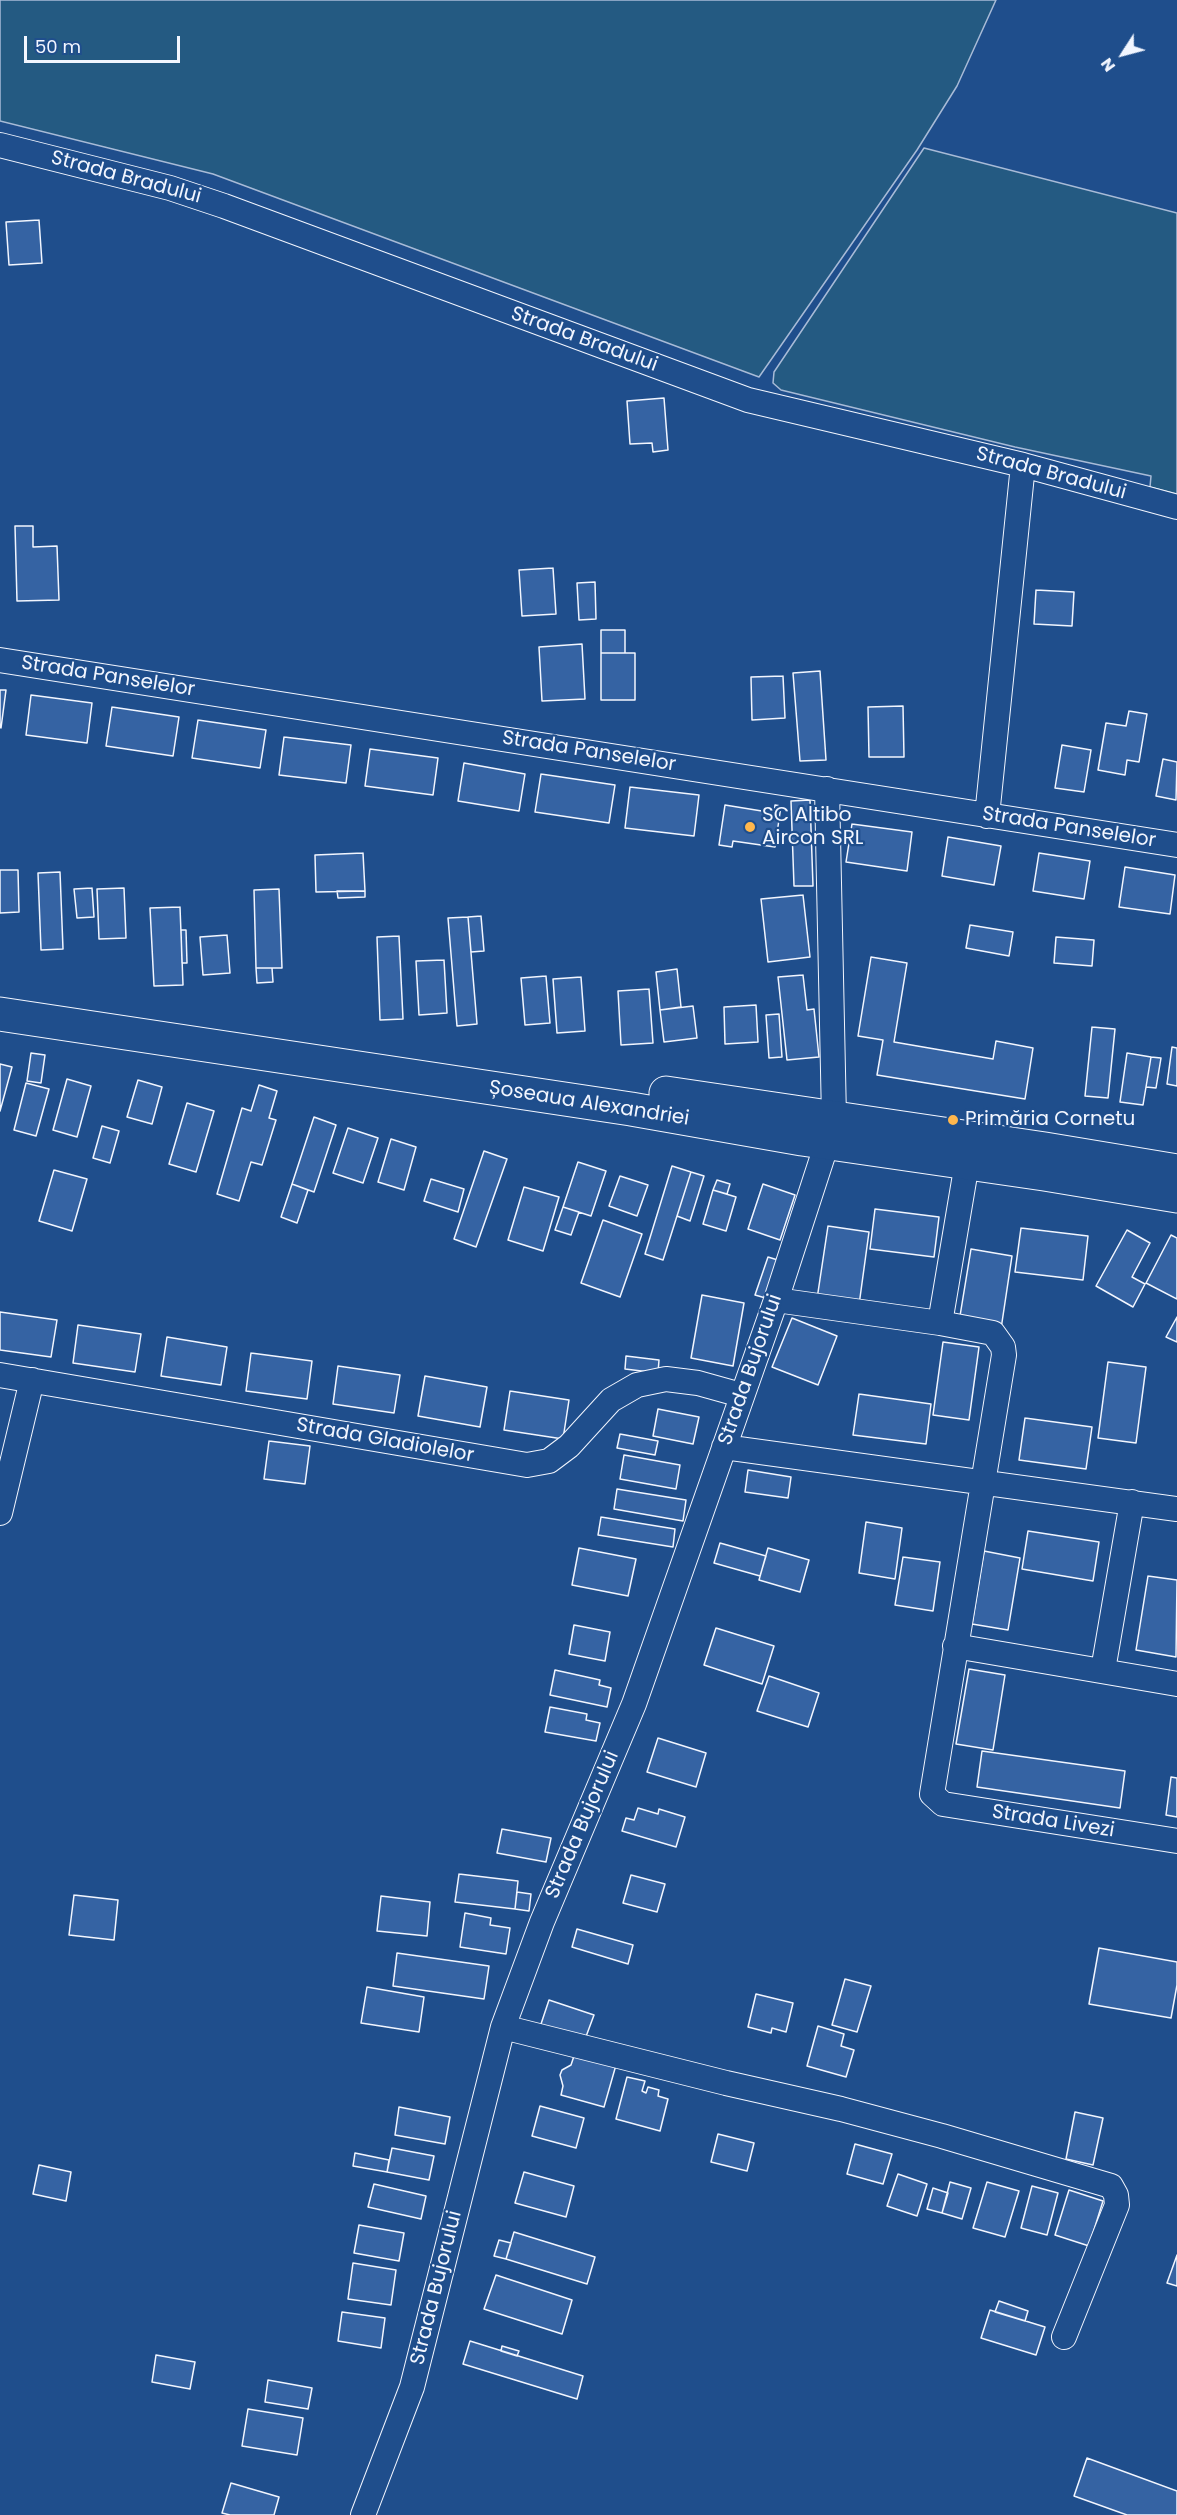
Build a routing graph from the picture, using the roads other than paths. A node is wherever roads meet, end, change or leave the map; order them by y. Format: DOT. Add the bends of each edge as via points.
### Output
graph roads {
  1 [pos="0,145"];
  2 [pos="1023,465"];
  3 [pos="1177,507"];
  4 [pos="0,660"];
  5 [pos="827,789"];
  6 [pos="987,816"];
  7 [pos="1177,845"];
  8 [pos="0,993"];
  9 [pos="0,1014"];
  10 [pos="830,1130"];
  11 [pos="967,1163"];
  12 [pos="1177,1172"];
  13 [pos="1177,1196"];
  14 [pos="776,1300"];
  15 [pos="940,1323"];
  16 [pos="0,1375"];
  17 [pos="32,1380"];
  18 [pos="741,1395"];
  19 [pos="724,1447"];
  20 [pos="984,1482"];
  21 [pos="1132,1502"];
  22 [pos="1177,1509"];
  23 [pos="0,1513"];
  24 [pos="955,1646"];
  25 [pos="1103,1670"];
  26 [pos="1177,1684"];
  27 [pos="1177,1841"];
  28 [pos="503,2027"];
  29 [pos="1064,2337"];
  30 [pos="363,2515"];
  1 -- 2 [label="street, Strada Bradului" via="170,188 224,206 748,400"];
  2 -- 3 [label="street, Strada Bradului"];
  2 -- 6 [label="street"];
  4 -- 5 [label="street, Strada Panselelor"];
  5 -- 6 [label="street, Strada Panselelor"];
  5 -- 10 [label="street, Strada Bujorului"];
  6 -- 7 [label="street, Strada Panselelor"];
  8 -- 10 [label="highway, Șoseaua Alexandriei"];
  9 -- 10 [label="highway, Șoseaua Alexandriei" via="631,1109"];
  10 -- 11 [label="highway, Șoseaua Alexandriei"];
  10 -- 12 [label="highway, Șoseaua Alexandriei"];
  10 -- 14 [label="street, Strada Bujorului"];
  11 -- 13 [label="highway, Șoseaua Alexandriei"];
  11 -- 15 [label="street"];
  14 -- 15 [label="street"];
  14 -- 18 [label="street, Strada Bujorului"];
  15 -- 20 [label="street" via="993,1333 1003,1347"];
  16 -- 17 [label="street, Strada Gladiolelor"];
  17 -- 18 [label="street, Strada Gladiolelor" via="527,1465 549,1461 611,1400 637,1385 666,1379"];
  17 -- 23 [label="street"];
  18 -- 19 [label="street, Strada Bujorului"];
  19 -- 20 [label="street"];
  19 -- 28 [label="street, Strada Bujorului" via="634,1704 542,1922"];
  20 -- 21 [label="street"];
  20 -- 24 [label="street"];
  21 -- 22 [label="street"];
  21 -- 25 [label="street"];
  24 -- 25 [label="street"];
  24 -- 27 [label="street, Strada Livezi" via="932,1794 943,1804"];
  25 -- 26 [label="street"];
  28 -- 29 [label="street" via="841,2109 1111,2186 1117,2205"];
  28 -- 30 [label="street, Strada Bujorului" via="412,2387"];
}
